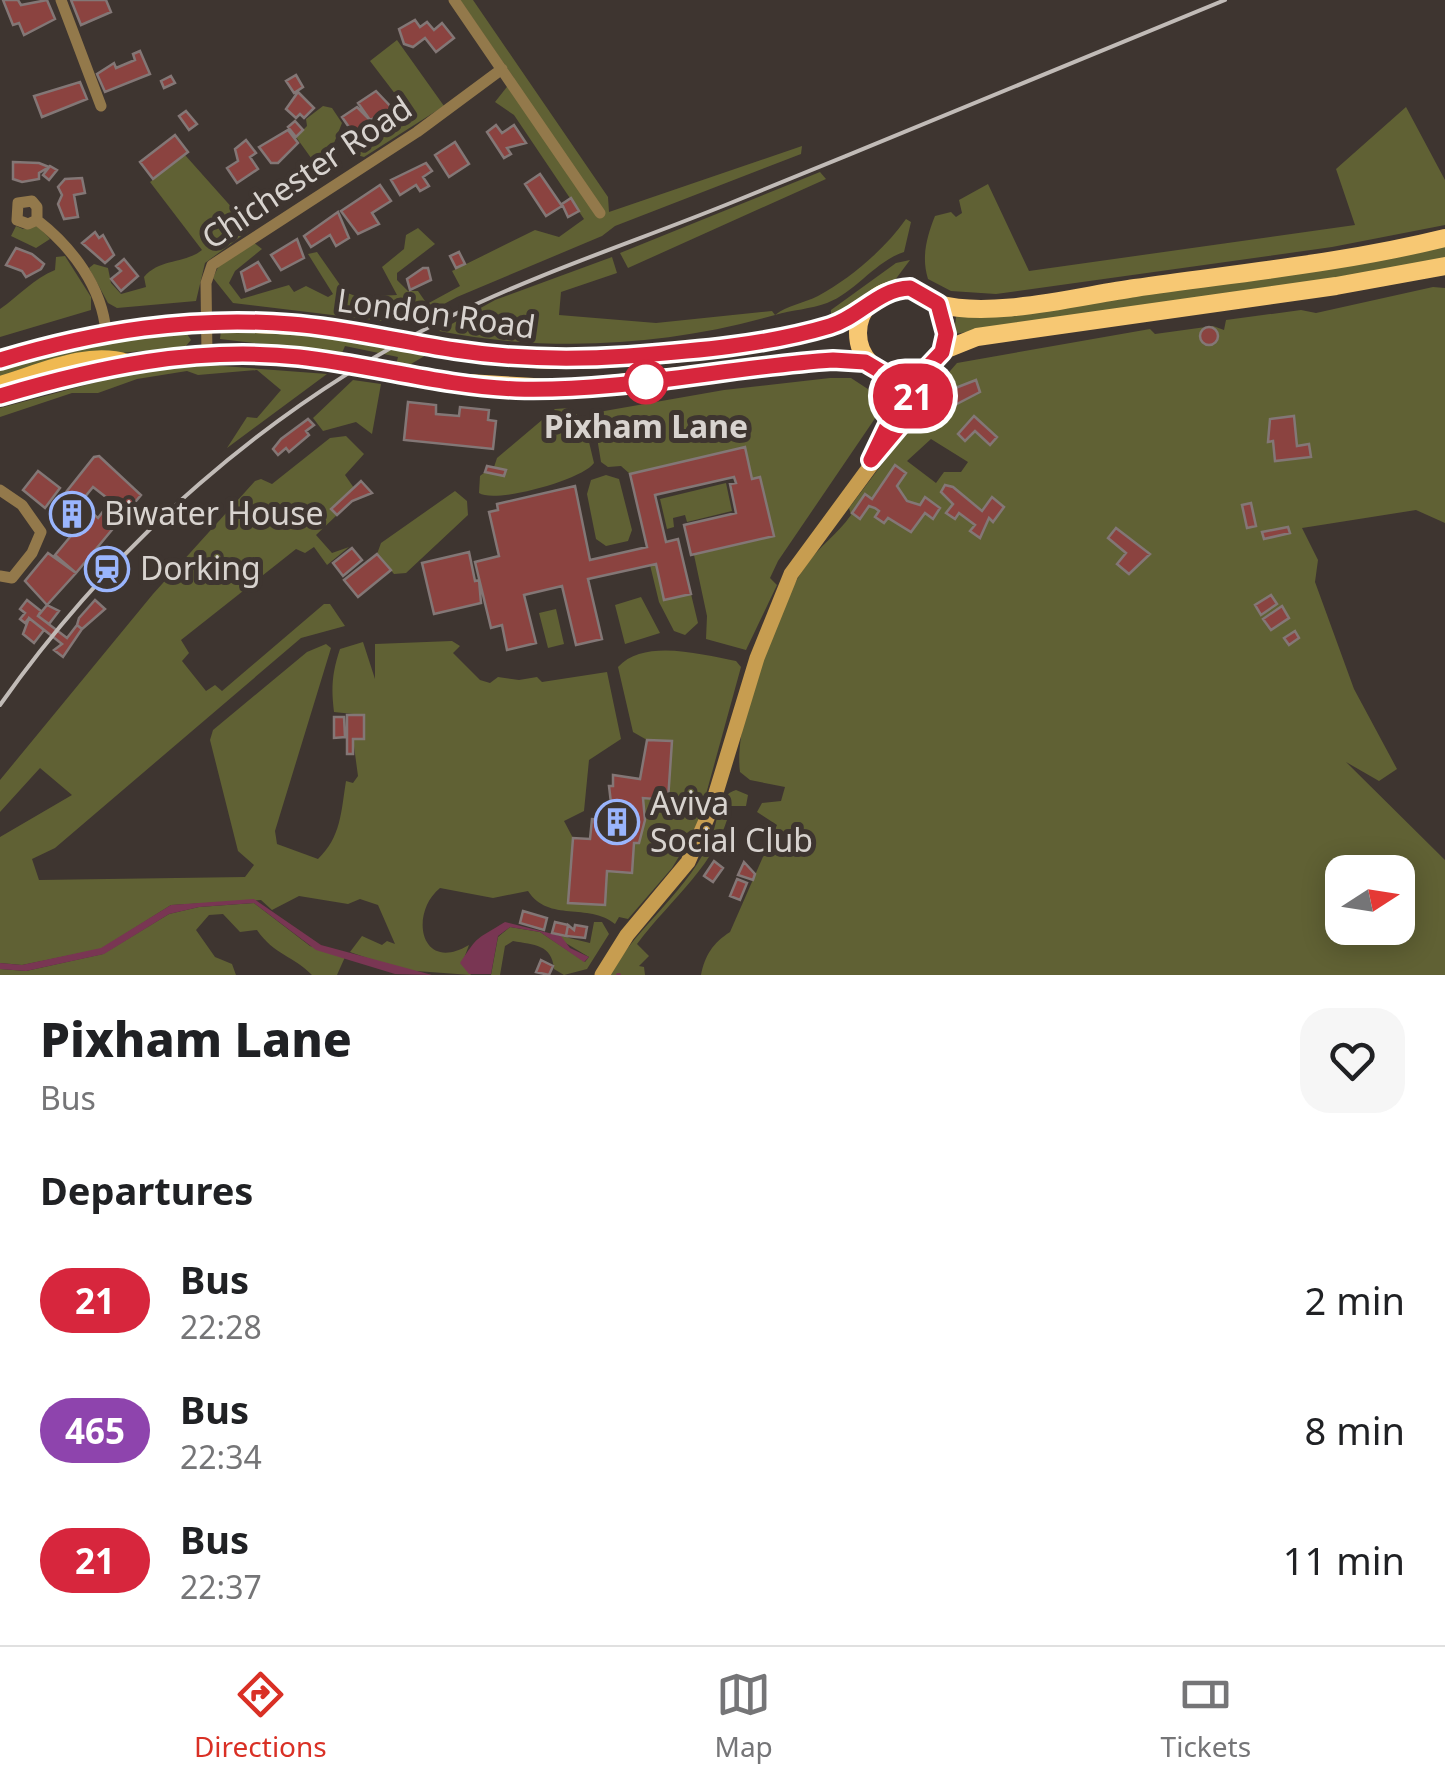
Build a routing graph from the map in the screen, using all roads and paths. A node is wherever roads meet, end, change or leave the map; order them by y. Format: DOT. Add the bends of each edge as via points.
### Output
graph roads {
  1 [pos="61,0"];
  2 [pos="454,0"];
  3 [pos="502,70"];
  4 [pos="100,106"];
  5 [pos="600,213"];
  6 [pos="36,220"];
  7 [pos="1445,238"];
  8 [pos="1445,266"];
  9 [pos="938,304"];
  10 [pos="863,313"];
  11 [pos="206,322"];
  12 [pos="106,332"];
  13 [pos="942,352"];
  14 [pos="206,355"];
  15 [pos="0,360"];
  16 [pos="865,362"];
  17 [pos="127,363"];
  18 [pos="926,369"];
  19 [pos="887,375"];
  20 [pos="0,386"];
  21 [pos="0,396"];
  22 [pos="871,460"];
  23 [pos="0,490"];
  24 [pos="0,576"];
  25 [pos="602,975"];
  1 -- 4 [label="street"];
  2 -- 3 [label="street"];
  3 -- 5 [label="street"];
  3 -- 11 [label="street, Chichester Road" via="212,266"];
  6 -- 12 [label="street" via="94,285"];
  7 -- 9 [label="highway" via="1013,304"];
  8 -- 13 [label="highway" via="977,337"];
  9 -- 10 [label="highway" via="898,288"];
  9 -- 13 [label="highway" via="946,334"];
  10 -- 11 [label="highway, London Road, bridge" via="801,332 549,360 291,324"];
  10 -- 16 [label="highway" via="858,330"];
  11 -- 12 [label="highway, London Road"];
  11 -- 14 [label="street, Chichester Road"];
  12 -- 15 [label="highway, London Road"];
  13 -- 18 [label="highway"];
  14 -- 16 [label="highway, London Road, bridge" via="316,359 434,380 568,389 810,361"];
  14 -- 17 [label="highway, London Road"];
  16 -- 19 [label="highway"];
  17 -- 20 [label="main road" via="83,362"];
  17 -- 21 [label="highway, London Road"];
  18 -- 19 [label="highway"];
  18 -- 22 [label="main road" via="902,423"];
  19 -- 22 [label="main road" via="892,416"];
  22 -- 25 [label="main road" via="791,574 688,862"];
  23 -- 24 [label="street" via="22,504 41,532 12,578"];
}
